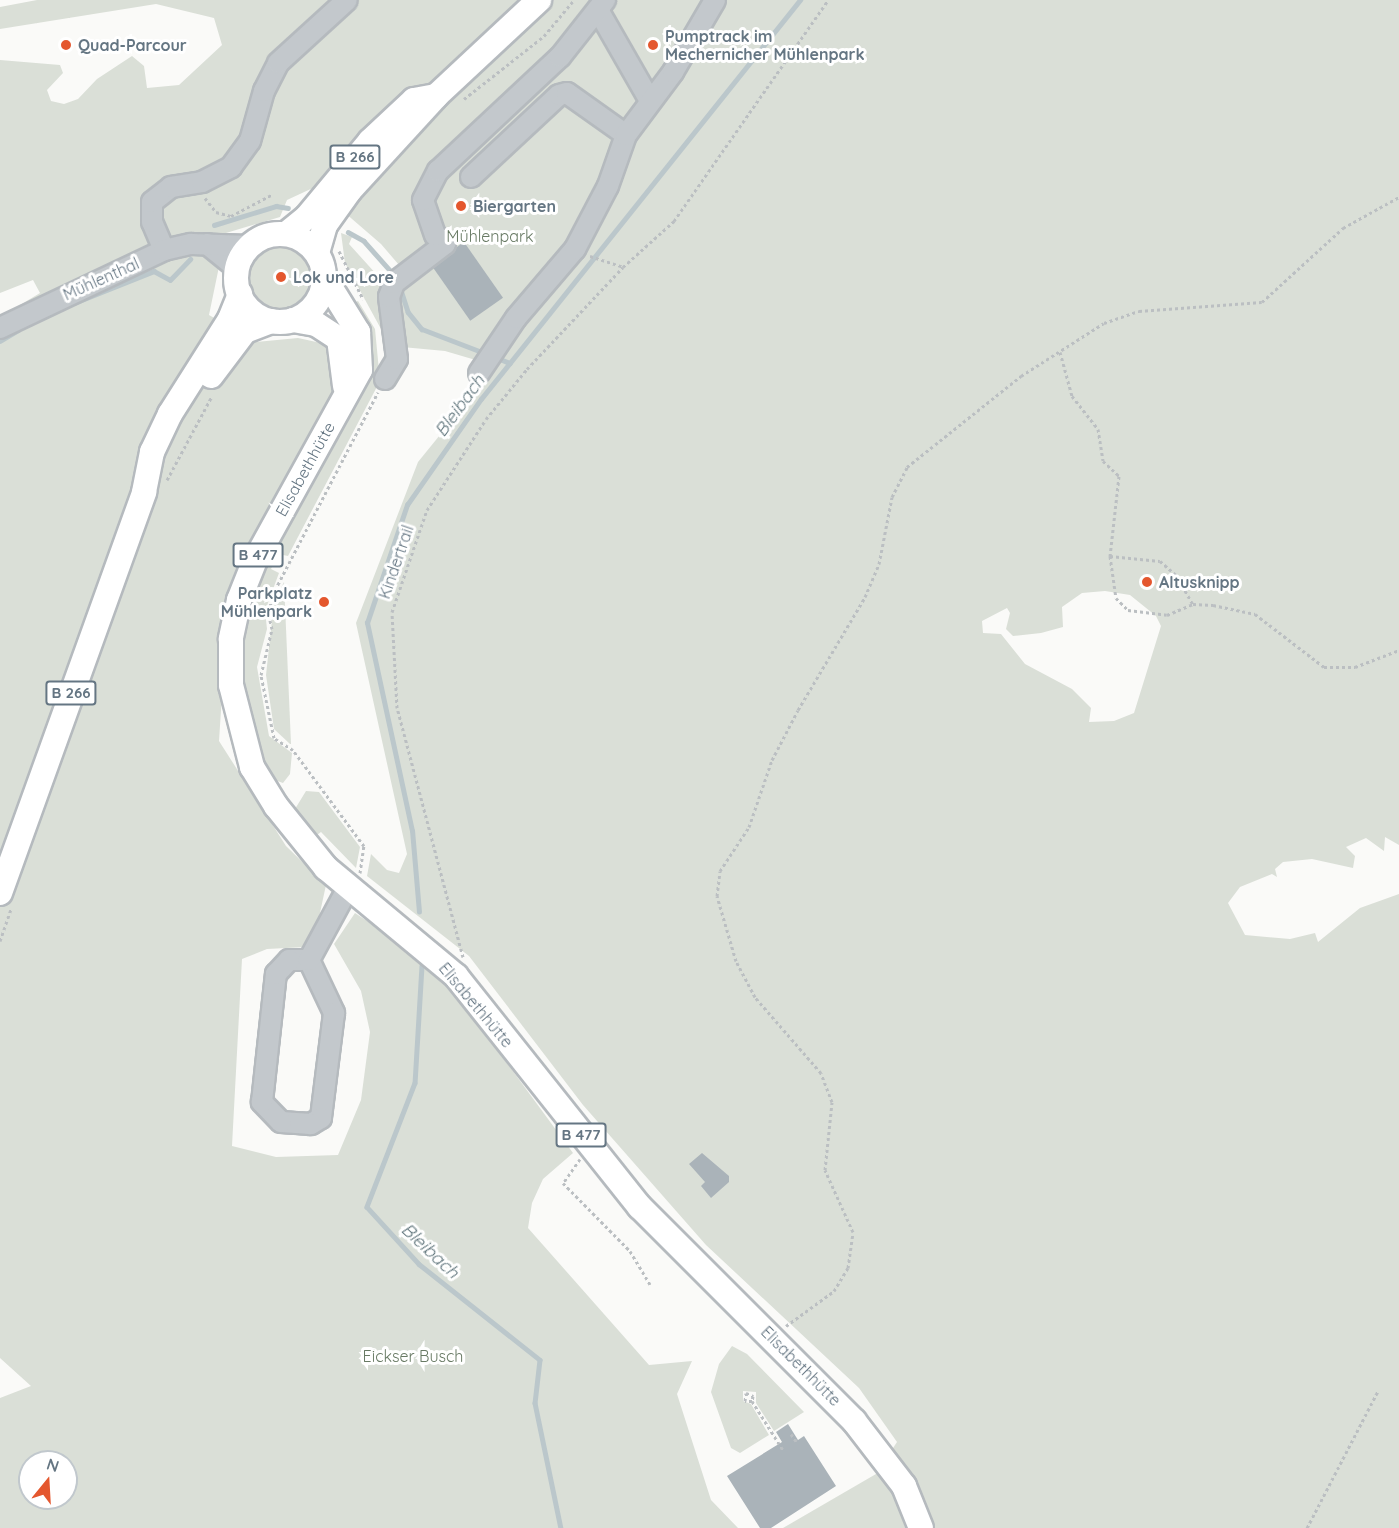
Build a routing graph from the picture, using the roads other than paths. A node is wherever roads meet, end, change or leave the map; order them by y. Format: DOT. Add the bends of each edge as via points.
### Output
graph roads {
  1 [pos="347,0"];
  2 [pos="539,0"];
  3 [pos="715,0"];
  4 [pos="601,5"];
  5 [pos="448,99"];
  6 [pos="649,99"];
  7 [pos="490,126"];
  8 [pos="626,135"];
  9 [pos="500,150"];
  10 [pos="471,177"];
  11 [pos="286,234"];
  12 [pos="207,244"];
  13 [pos="250,246"];
  14 [pos="164,250"];
  15 [pos="317,253"];
  16 [pos="237,268"];
  17 [pos="324,277"];
  18 [pos="240,294"];
  19 [pos="282,320"];
  20 [pos="0,328"];
  21 [pos="488,359"];
  22 [pos="385,379"];
  23 [pos="343,400"];
  24 [pos="144,492"];
  25 [pos="355,884"];
  26 [pos="0,893"];
  27 [pos="309,960"];
  28 [pos="921,1528"];
  1 -- 14 [label="lane" via="278,63 264,91 250,141 231,167 202,182 171,187 152,202 152,222"];
  2 -- 5 [label="main road, B 266"];
  3 -- 6 [label="lane" via="673,72"];
  4 -- 6 [label="lane"];
  4 -- 7 [label="lane" via="560,57"];
  5 -- 11 [label="main road, B 266" via="414,100 385,127 307,218"];
  5 -- 15 [label="main road, B 266" via="333,212"];
  6 -- 8 [label="lane"];
  7 -- 9 [label="lane"];
  7 -- 22 [label="lane" via="438,171 423,200 435,235 445,244 401,279 390,297 397,359"];
  8 -- 9 [label="lane" via="567,93 559,95"];
  8 -- 21 [label="lane" via="608,186 575,249"];
  9 -- 10 [label="lane"];
  11 -- 13 [label="main road" via="273,234"];
  11 -- 15 [label="main road"];
  12 -- 13 [label="lane, Mühlenthal"];
  12 -- 14 [label="lane, Mühlenthal"];
  12 -- 16 [label="lane"];
  13 -- 16 [label="main road"];
  14 -- 20 [label="lane, Mühlenthal"];
  15 -- 17 [label="main road"];
  16 -- 18 [label="main road"];
  17 -- 19 [label="main road" via="312,308"];
  17 -- 23 [label="main road, B 477" via="358,332 360,370"];
  18 -- 19 [label="main road" via="252,311"];
  18 -- 24 [label="main road, B 266" via="230,319 166,423 152,452"];
  19 -- 23 [label="main road, B 477" via="316,324 339,339 346,370"];
  19 -- 24 [label="main road, B 266" via="245,331 227,352"];
  23 -- 25 [label="main road, Elisabethhütte / B 477" via="255,560 239,600 231,639 231,685 252,767 310,850"];
  24 -- 26 [label="main road, B 266"];
  25 -- 27 [label="lane"];
  25 -- 28 [label="main road, Elisabethhütte / B 477" via="456,976 640,1207 854,1421 904,1486"];
  27 -- 27 [label="lane" via="290,960 276,974 262,1102 281,1122 311,1124 321,1118 334,1013"];
}
